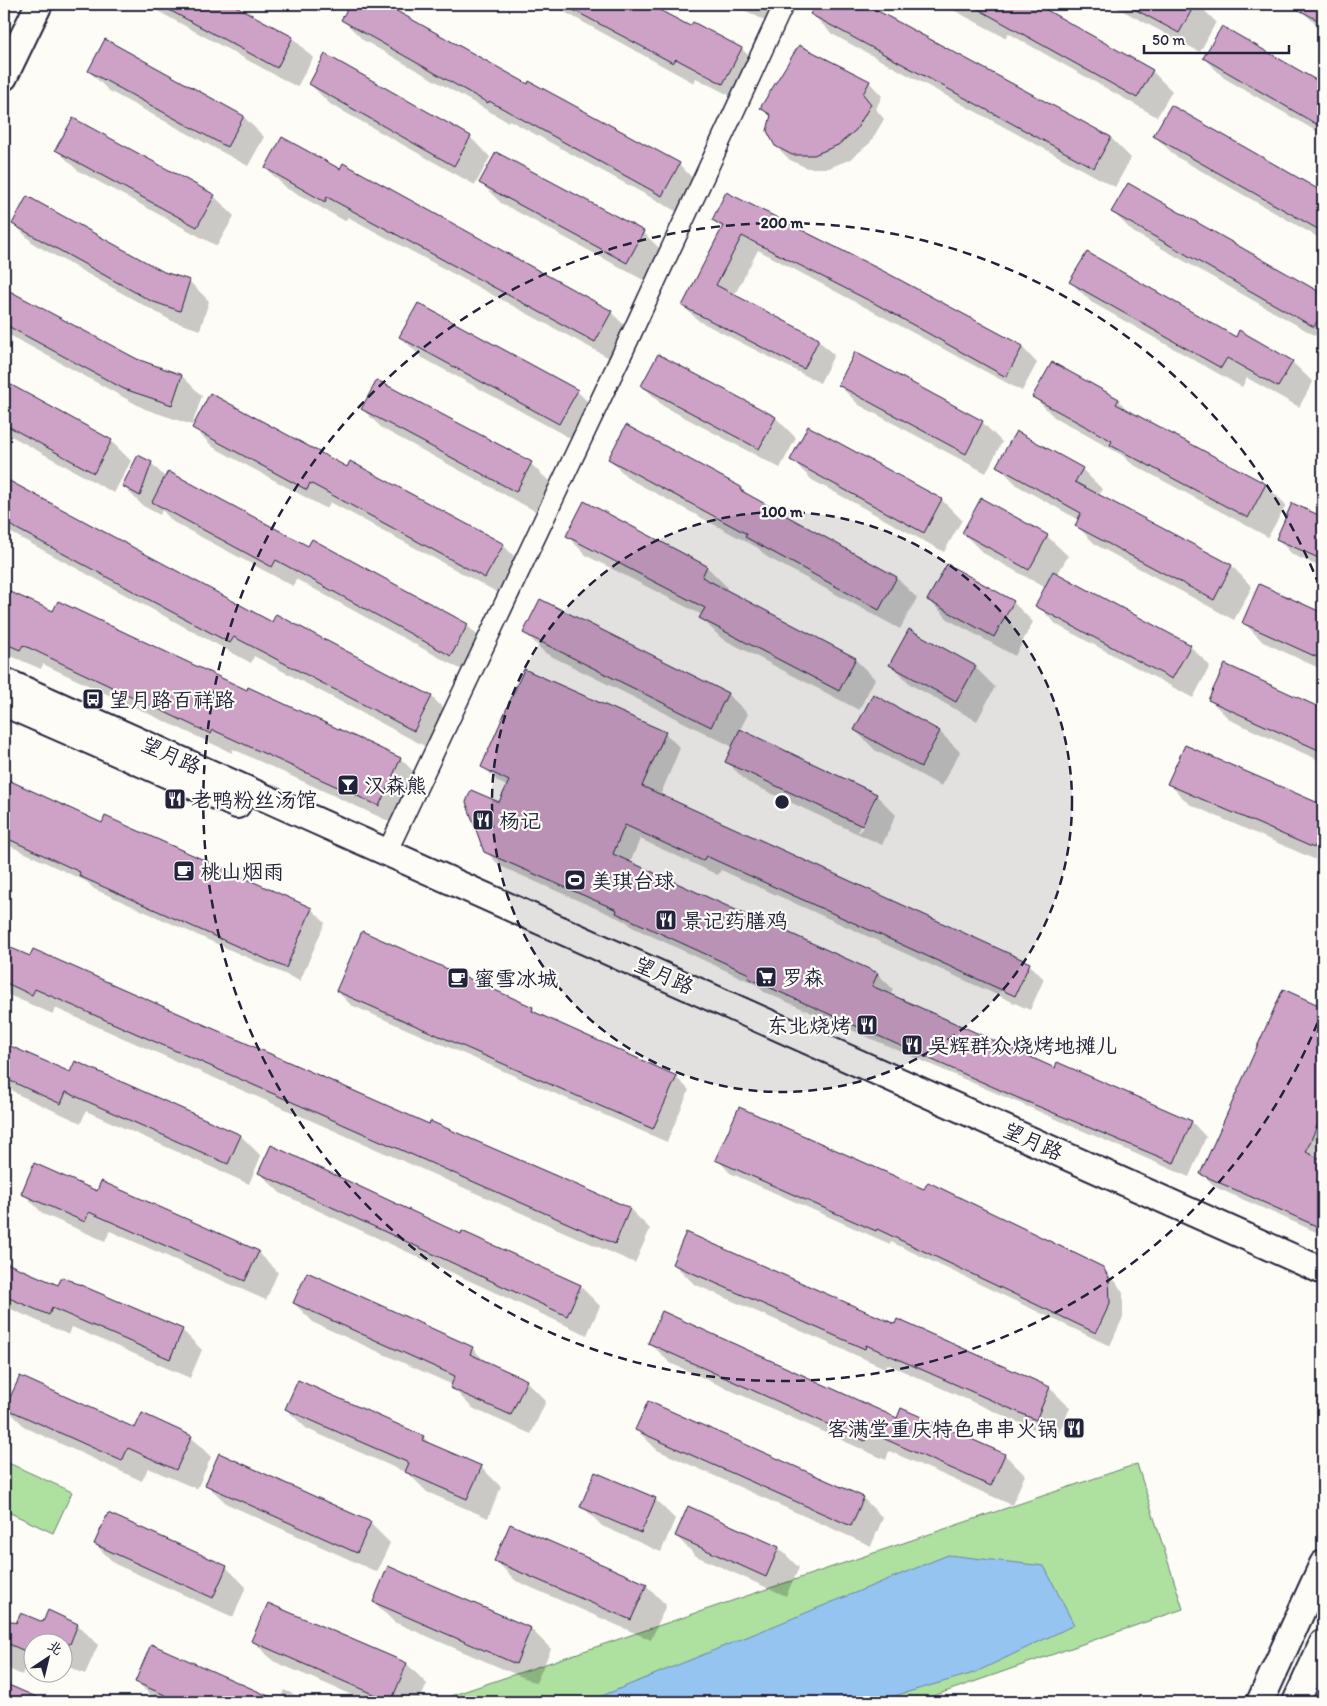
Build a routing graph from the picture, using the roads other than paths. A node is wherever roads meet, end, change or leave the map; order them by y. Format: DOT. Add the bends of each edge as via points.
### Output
graph roads {
  1 [pos="20,4"];
  2 [pos="39,4"];
  3 [pos="784,4"];
  4 [pos="4,36"];
  5 [pos="4,77"];
  6 [pos="4,681"];
  7 [pos="4,703"];
  8 [pos="387,852"];
  9 [pos="1323,1270"];
  10 [pos="1323,1288"];
  11 [pos="1323,1564"];
  12 [pos="1323,1643"];
  13 [pos="1260,1702"];
  14 [pos="1296,1702"];
  1 -- 4 [label="street"];
  2 -- 5 [label="street"];
  3 -- 8 [label="street"];
  6 -- 8 [label="street, 望月路"];
  7 -- 10 [label="street, 望月路" via="378,866"];
  8 -- 9 [label="street, 望月路"];
  11 -- 13 [label="street"];
  12 -- 14 [label="street"];
}
